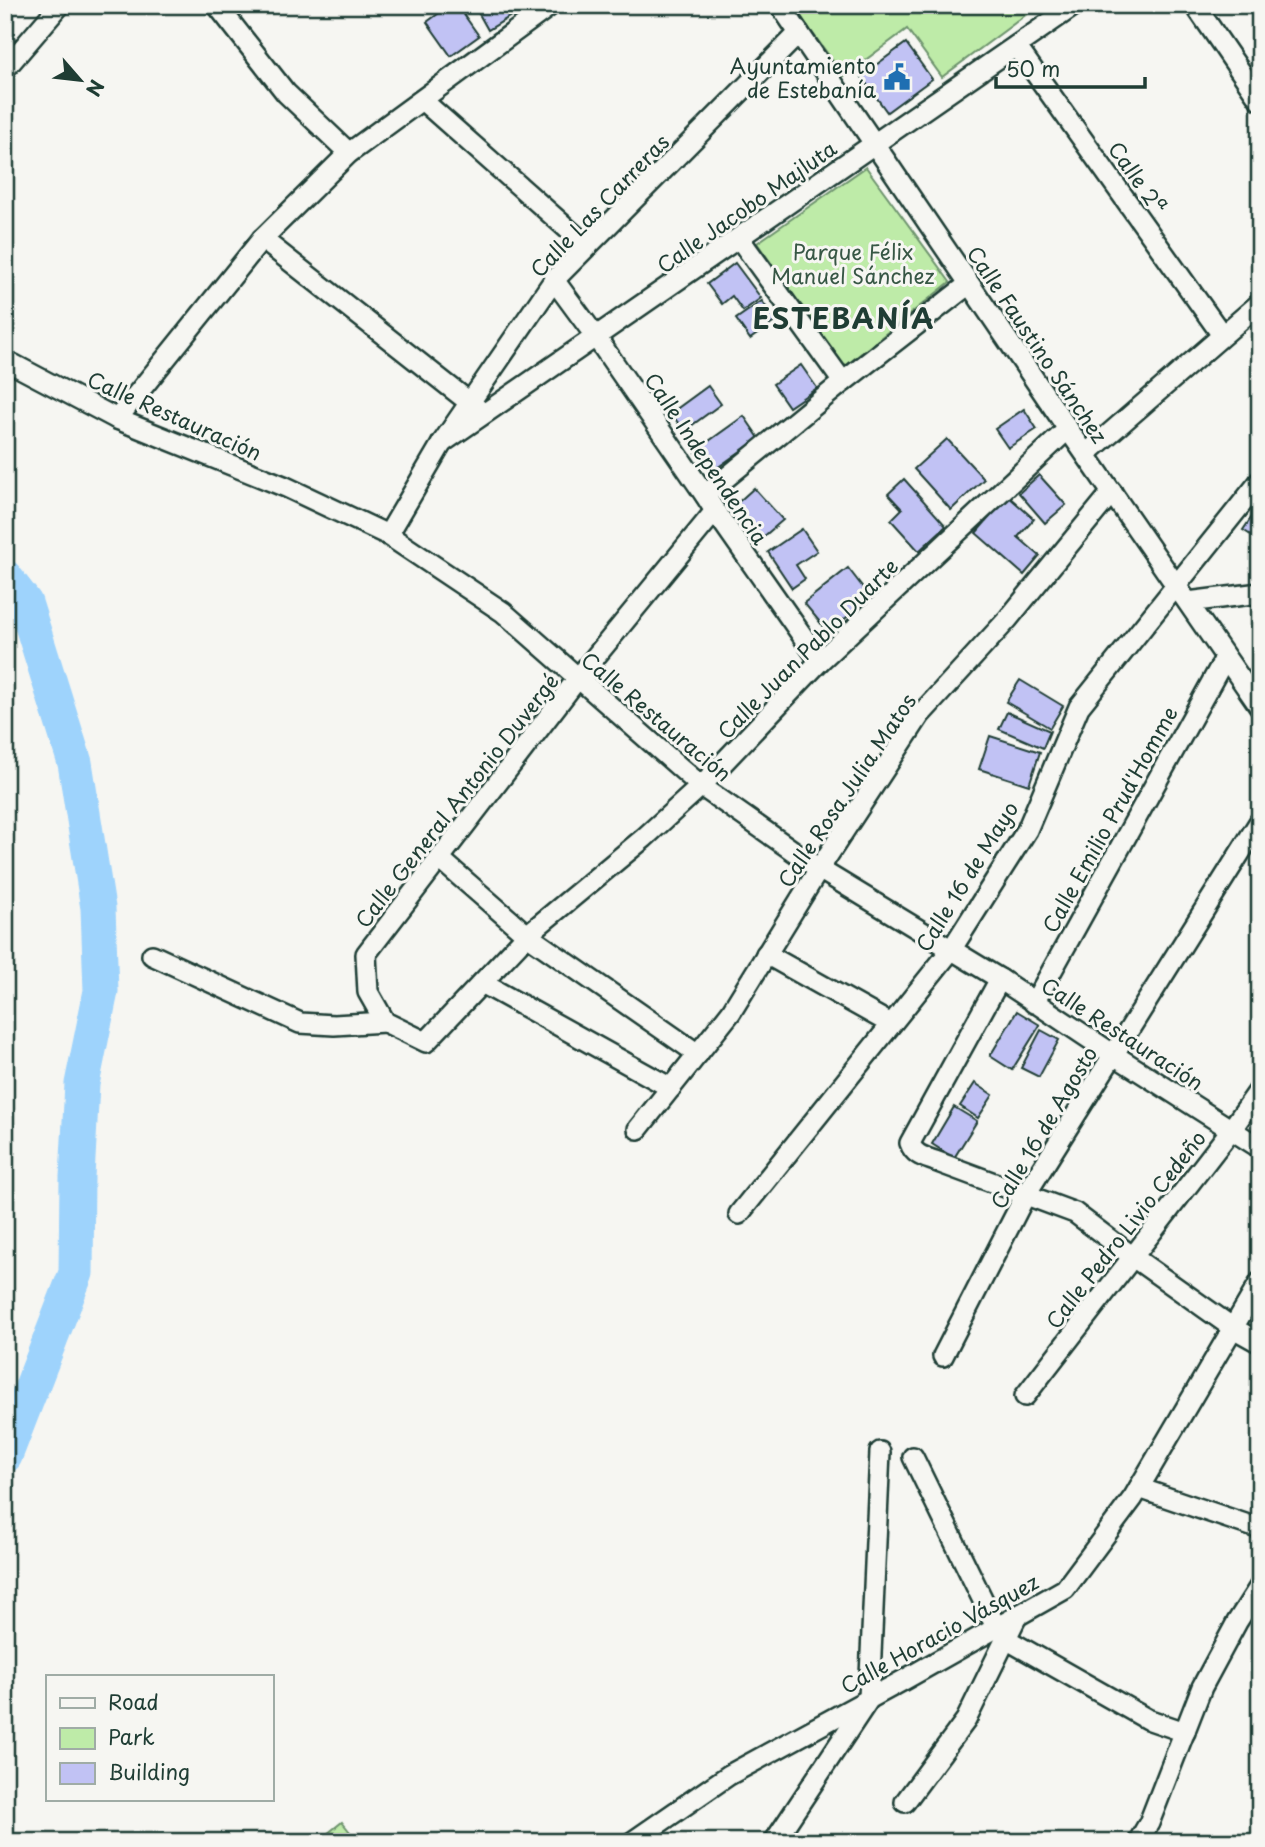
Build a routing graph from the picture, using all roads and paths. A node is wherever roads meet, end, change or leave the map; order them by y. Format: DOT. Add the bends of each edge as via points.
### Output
graph roads {
  1 [pos="60,5"];
  2 [pos="217,5"];
  3 [pos="551,5"];
  4 [pos="780,5"];
  5 [pos="1074,5"];
  6 [pos="1195,5"];
  7 [pos="799,33"];
  8 [pos="1016,46"];
  9 [pos="5,69"];
  10 [pos="422,100"];
  11 [pos="1260,100"];
  12 [pos="875,144"];
  13 [pos="349,153"];
  14 [pos="739,238"];
  15 [pos="262,239"];
  16 [pos="587,246"];
  17 [pos="554,280"];
  18 [pos="969,284"];
  19 [pos="1260,303"];
  20 [pos="1222,335"];
  21 [pos="596,337"];
  22 [pos="5,360"];
  23 [pos="843,382"];
  24 [pos="477,408"];
  25 [pos="117,419"];
  26 [pos="1068,429"];
  27 [pos="1086,454"];
  28 [pos="1260,481"];
  29 [pos="1112,492"];
  30 [pos="710,503"];
  31 [pos="388,535"];
  32 [pos="1177,586"];
  33 [pos="1260,593"];
  34 [pos="1188,602"];
  35 [pos="1225,658"];
  36 [pos="820,661"];
  37 [pos="578,678"];
  38 [pos="1260,707"];
  39 [pos="701,786"];
  40 [pos="1260,821"];
  41 [pos="440,859"];
  42 [pos="819,869"];
  43 [pos="527,935"];
  44 [pos="951,950"];
  45 [pos="766,954"];
  46 [pos="152,955"];
  47 [pos="1000,979"];
  48 [pos="482,983"];
  49 [pos="1034,1003"];
  50 [pos="385,1022"];
  51 [pos="891,1024"];
  52 [pos="698,1054"];
  53 [pos="1114,1055"];
  54 [pos="671,1088"];
  55 [pos="1260,1089"];
  56 [pos="638,1129"];
  57 [pos="1231,1130"];
  58 [pos="1260,1148"];
  59 [pos="1026,1194"];
  60 [pos="739,1214"];
  61 [pos="1133,1257"];
  62 [pos="1260,1282"];
  63 [pos="1233,1328"];
  64 [pos="1260,1343"];
  65 [pos="943,1356"];
  66 [pos="1025,1396"];
  67 [pos="880,1452"];
  68 [pos="913,1457"];
  69 [pos="1139,1488"];
  70 [pos="1260,1529"];
  71 [pos="1260,1586"];
  72 [pos="1001,1633"];
  73 [pos="869,1699"];
  74 [pos="1185,1732"];
  75 [pos="905,1801"];
  76 [pos="632,1842"];
  77 [pos="774,1842"];
  78 [pos="1138,1842"];
  1 -- 9 [label="street"];
  2 -- 13 [label="street" via="286,93"];
  3 -- 10 [label="street"];
  4 -- 7 [label="street, Calle Faustino Sánchez"];
  5 -- 8 [label="street, Calle Jacobo Majluta"];
  6 -- 11 [label="street"];
  7 -- 12 [label="street, Calle Faustino Sánchez"];
  7 -- 16 [label="street, Calle Las Carreras"];
  8 -- 12 [label="street, Calle Jacobo Majluta"];
  8 -- 20 [label="street, Calle 2ª"];
  10 -- 13 [label="street"];
  10 -- 16 [label="street"];
  12 -- 14 [label="street, Calle Jacobo Majluta"];
  12 -- 18 [label="street, Calle Faustino Sánchez"];
  13 -- 15 [label="street"];
  14 -- 21 [label="street, Calle Jacobo Majluta"];
  14 -- 23 [label="street"];
  15 -- 24 [label="street"];
  15 -- 25 [label="street"];
  16 -- 17 [label="street, Calle Las Carreras"];
  17 -- 21 [label="street, Calle Independencia"];
  17 -- 24 [label="street, Calle Las Carreras"];
  18 -- 23 [label="street, Calle General Antonio Duvergé"];
  18 -- 26 [label="street, Calle Faustino Sánchez"];
  19 -- 20 [label="street"];
  20 -- 27 [label="street"];
  21 -- 24 [label="street, Calle Jacobo Majluta"];
  21 -- 30 [label="street, Calle Independencia"];
  22 -- 25 [label="street, Calle Restauración"];
  23 -- 30 [label="street, Calle General Antonio Duvergé"];
  24 -- 31 [label="street, Calle Jacobo Majluta" via="442,443"];
  25 -- 31 [label="street, Calle Restauración"];
  26 -- 27 [label="street, Calle Faustino Sánchez"];
  26 -- 36 [label="street, Calle Juan Pablo Duarte"];
  27 -- 29 [label="street, Calle Faustino Sánchez"];
  28 -- 32 [label="street, Calle 16 de Mayo"];
  29 -- 32 [label="street, Calle Faustino Sánchez"];
  29 -- 42 [label="street, Calle Rosa Julia Matos" via="1008,619 920,715"];
  30 -- 36 [label="street, Calle Independencia"];
  30 -- 37 [label="street, Calle General Antonio Duvergé"];
  31 -- 37 [label="street, Calle Restauración" via="503,612"];
  32 -- 34 [label="street, Calle Faustino Sánchez"];
  32 -- 44 [label="street, Calle 16 de Mayo" via="1079,707 1027,830"];
  33 -- 34 [label="street"];
  34 -- 35 [label="street, Calle Faustino Sánchez"];
  35 -- 38 [label="street, Calle Faustino Sánchez"];
  35 -- 49 [label="street, Calle Emilio Prud'Homme"];
  36 -- 39 [label="street, Calle Juan Pablo Duarte"];
  37 -- 39 [label="street, Calle Restauración"];
  37 -- 41 [label="street, Calle General Antonio Duvergé"];
  39 -- 42 [label="street, Calle Restauración"];
  39 -- 43 [label="street, Calle Juan Pablo Duarte"];
  40 -- 53 [label="street, Calle 16 de Agosto"];
  41 -- 43 [label="street"];
  41 -- 50 [label="street, Calle General Antonio Duvergé" via="366,954 368,992"];
  42 -- 44 [label="street, Calle Restauración"];
  42 -- 45 [label="street, Calle Rosa Julia Matos"];
  43 -- 48 [label="street, Calle Juan Pablo Duarte"];
  43 -- 52 [label="street"];
  44 -- 47 [label="street, Calle Restauración"];
  44 -- 51 [label="street, Calle 16 de Mayo"];
  45 -- 51 [label="street"];
  45 -- 52 [label="street, Calle Rosa Julia Matos" via="731,1012"];
  46 -- 50 [label="street" via="300,1023"];
  47 -- 49 [label="street, Calle Restauración"];
  47 -- 59 [label="street" via="910,1143 915,1153"];
  48 -- 50 [label="street, Calle Juan Pablo Duarte" via="426,1042"];
  48 -- 54 [label="street"];
  49 -- 53 [label="street, Calle Restauración"];
  51 -- 60 [label="street, Calle 16 de Mayo"];
  52 -- 54 [label="street, Calle Rosa Julia Matos"];
  53 -- 57 [label="street, Calle Restauración"];
  53 -- 59 [label="street, Calle 16 de Agosto"];
  54 -- 56 [label="street, Calle Rosa Julia Matos"];
  55 -- 57 [label="street, Calle Pedro Livio Cedeño"];
  57 -- 58 [label="street, Calle Restauración"];
  57 -- 61 [label="street, Calle Pedro Livio Cedeño"];
  59 -- 61 [label="street" via="1075,1213"];
  59 -- 65 [label="street, Calle 16 de Agosto"];
  61 -- 63 [label="street"];
  61 -- 66 [label="street, Calle Pedro Livio Cedeño"];
  62 -- 63 [label="street, Calle Horacio Vásquez"];
  63 -- 64 [label="street"];
  63 -- 69 [label="street, Calle Horacio Vásquez"];
  67 -- 73 [label="street"];
  68 -- 72 [label="street"];
  69 -- 70 [label="street"];
  69 -- 72 [label="street, Calle Horacio Vásquez" via="1065,1589 1017,1616"];
  71 -- 74 [label="street" via="1202,1687"];
  72 -- 73 [label="street, Calle Horacio Vásquez"];
  72 -- 74 [label="street" via="1147,1719"];
  72 -- 75 [label="street" via="966,1720"];
  73 -- 76 [label="street, Calle Horacio Vásquez" via="729,1775"];
  73 -- 77 [label="street"];
  74 -- 78 [label="street"];
}
